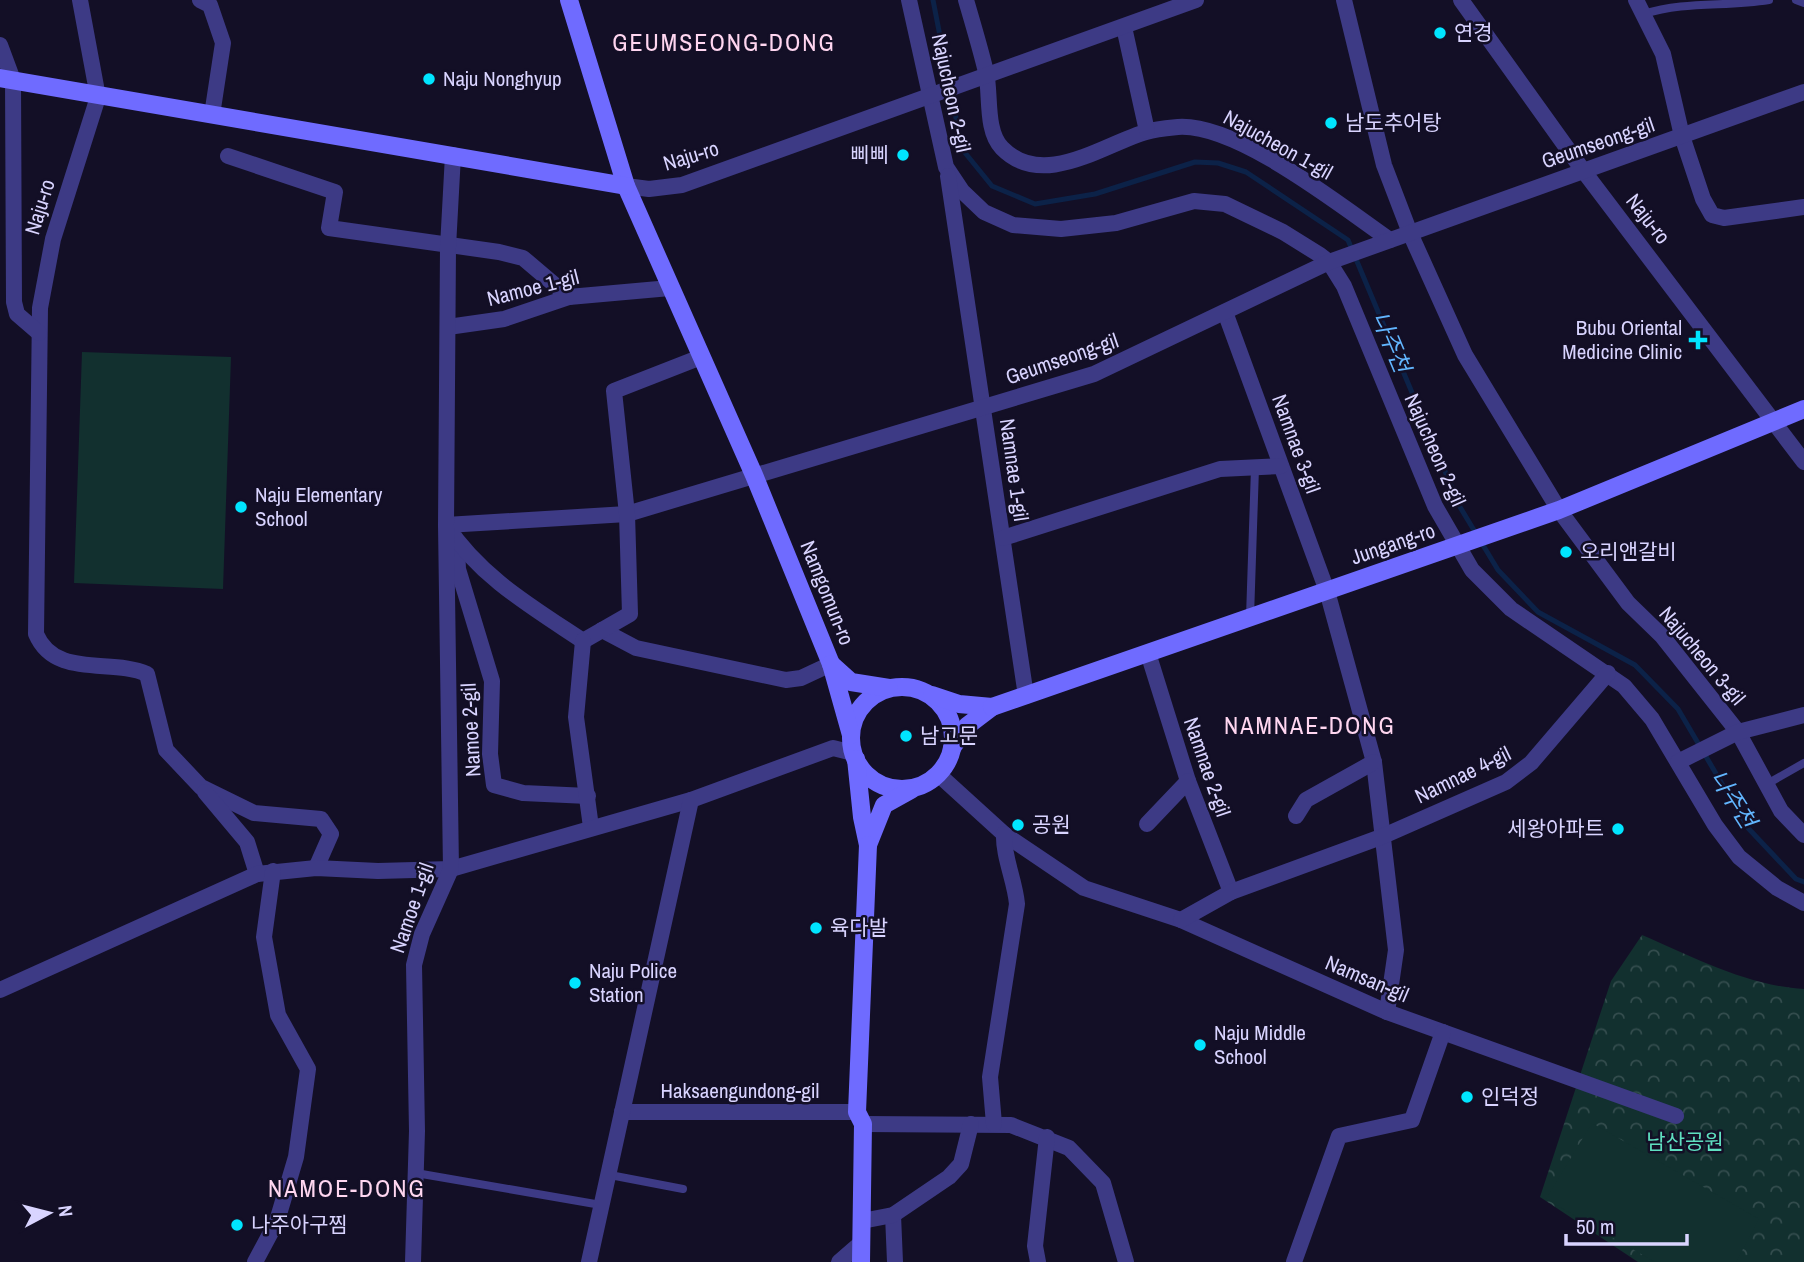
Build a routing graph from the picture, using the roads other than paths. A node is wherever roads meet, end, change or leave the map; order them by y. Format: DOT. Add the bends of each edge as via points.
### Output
graph roads {
  1 [pos="80,0"];
  2 [pos="200,0"];
  3 [pos="569,0"];
  4 [pos="909,0"];
  5 [pos="966,0"];
  6 [pos="1196,0"];
  7 [pos="1344,0"];
  8 [pos="1461,0"];
  9 [pos="1769,0"];
  10 [pos="1796,0"];
  11 [pos="1804,3"];
  12 [pos="1165,6"];
  13 [pos="1640,7"];
  14 [pos="1124,27"];
  15 [pos="0,45"];
  16 [pos="984,77"];
  17 [pos="6,79"];
  18 [pos="1804,92"];
  19 [pos="935,95"];
  20 [pos="98,97"];
  21 [pos="212,115"];
  22 [pos="1147,131"];
  23 [pos="1682,136"];
  24 [pos="453,155"];
  25 [pos="228,156"];
  26 [pos="946,167"];
  27 [pos="1582,169"];
  28 [pos="626,186"];
  29 [pos="1804,206"];
  30 [pos="1410,233"];
  31 [pos="1390,240"];
  32 [pos="448,247"];
  33 [pos="1329,262"];
  34 [pos="670,288"];
  35 [pos="569,297"];
  36 [pos="1225,312"];
  37 [pos="448,327"];
  38 [pos="39,333"];
  39 [pos="701,357"];
  40 [pos="984,407"];
  41 [pos="1804,410"];
  42 [pos="1774,420"];
  43 [pos="1804,462"];
  44 [pos="1281,466"];
  45 [pos="1255,468"];
  46 [pos="754,475"];
  47 [pos="1559,510"];
  48 [pos="627,514"];
  49 [pos="446,525"];
  50 [pos="1003,538"];
  51 [pos="457,541"];
  52 [pos="1461,545"];
  53 [pos="1327,591"];
  54 [pos="1250,617"];
  55 [pos="602,630"];
  56 [pos="583,641"];
  57 [pos="1148,653"];
  58 [pos="831,664"];
  59 [pos="1608,673"];
  60 [pos="889,688"];
  61 [pos="921,691"];
  62 [pos="1026,696"];
  63 [pos="992,707"];
  64 [pos="1804,715"];
  65 [pos="1738,732"];
  66 [pos="952,748"];
  67 [pos="853,749"];
  68 [pos="1678,761"];
  69 [pos="1374,762"];
  70 [pos="1804,763"];
  71 [pos="938,774"];
  72 [pos="1188,781"];
  73 [pos="1767,784"];
  74 [pos="920,786"];
  75 [pos="201,787"];
  76 [pos="588,796"];
  77 [pos="691,800"];
  78 [pos="1296,816"];
  79 [pos="1147,824"];
  80 [pos="591,827"];
  81 [pos="1004,834"];
  82 [pos="1804,835"];
  83 [pos="1381,837"];
  84 [pos="869,845"];
  85 [pos="316,868"];
  86 [pos="451,869"];
  87 [pos="265,872"];
  88 [pos="1231,892"];
  89 [pos="1804,903"];
  90 [pos="1181,920"];
  91 [pos="0,990"];
  92 [pos="1387,1012"];
  93 [pos="1443,1032"];
  94 [pos="622,1112"];
  95 [pos="1676,1116"];
  96 [pos="860,1118"];
  97 [pos="971,1124"];
  98 [pos="994,1124"];
  99 [pos="1047,1137"];
  100 [pos="416,1173"];
  101 [pos="610,1175"];
  102 [pos="683,1189"];
  103 [pos="601,1205"];
  104 [pos="894,1216"];
  105 [pos="862,1221"];
  106 [pos="862,1242"];
  107 [pos="255,1262"];
  108 [pos="413,1262"];
  109 [pos="589,1262"];
  110 [pos="839,1262"];
  111 [pos="861,1262"];
  112 [pos="895,1262"];
  113 [pos="1038,1262"];
  114 [pos="1126,1262"];
  115 [pos="1294,1262"];
  1 -- 20 [label="street, Naju-ro"];
  2 -- 21 [label="street" via="210,5 223,43"];
  3 -- 28 [label="street, Namgomun-ro"];
  4 -- 19 [label="street, Najucheon 2-gil"];
  5 -- 16 [label="street, Najucheon 1-gil"];
  6 -- 12 [label="street, Naju-ro"];
  7 -- 30 [label="street" via="1384,165"];
  8 -- 27 [label="street, Naju-ro"];
  9 -- 13 [label="lane"];
  10 -- 11 [label="lane"];
  12 -- 14 [label="street, Naju-ro"];
  13 -- 23 [label="street, Geumseong-gil" via="1663,54"];
  14 -- 16 [label="street, Naju-ro"];
  14 -- 22 [label="street"];
  15 -- 17 [label="street, Naju-ro"];
  16 -- 19 [label="street, Naju-ro"];
  16 -- 22 [label="street, Najucheon 1-gil" via="994,136 1021,160 1065,163"];
  17 -- 20 [label="street, Naju-ro"];
  17 -- 38 [label="street, Naju-ro" via="12,289 17,314"];
  18 -- 23 [label="street, Geumseong-gil"];
  19 -- 26 [label="street, Najucheon 2-gil"];
  19 -- 28 [label="street, Naju-ro" via="682,185 649,190"];
  20 -- 21 [label="street, Naju-ro"];
  20 -- 38 [label="street, Naju-ro" via="53,239"];
  21 -- 24 [label="street, Naju-ro"];
  22 -- 31 [label="street, Najucheon 1-gil" via="1191,127 1213,132 1308,182"];
  23 -- 27 [label="street, Geumseong-gil"];
  23 -- 29 [label="street" via="1712,215 1724,218"];
  24 -- 28 [label="street, Naju-ro"];
  24 -- 32 [label="street, Namoe 1-gil"];
  25 -- 32 [label="street" via="335,192 329,228"];
  26 -- 33 [label="street, Najucheon 2-gil" via="972,203 1013,225 1042,229 1105,225 1180,203 1207,201 1248,214"];
  26 -- 40 [label="street, Namnae 1-gil"];
  27 -- 30 [label="street, Geumseong-gil"];
  27 -- 42 [label="street, Naju-ro"];
  28 -- 34 [label="street, Namgomun-ro"];
  30 -- 31 [label="street, Geumseong-gil"];
  30 -- 47 [label="street" via="1465,355"];
  31 -- 33 [label="street, Geumseong-gil"];
  32 -- 35 [label="street" via="523,258"];
  32 -- 37 [label="street, Namoe 1-gil"];
  33 -- 36 [label="street, Geumseong-gil"];
  33 -- 52 [label="street, Najucheon 2-gil" via="1344,286 1435,506"];
  34 -- 35 [label="street, Namoe 1-gil"];
  34 -- 39 [label="street, Namgomun-ro"];
  35 -- 37 [label="street, Namoe 1-gil" via="504,319"];
  36 -- 40 [label="street, Geumseong-gil" via="1094,374"];
  36 -- 44 [label="street, Namnae 3-gil"];
  37 -- 49 [label="street, Namoe 1-gil"];
  38 -- 75 [label="street, Naju-ro" via="36,634 51,653 66,662 134,668 147,674 166,750"];
  39 -- 46 [label="street, Namgomun-ro"];
  39 -- 48 [label="street" via="614,391"];
  40 -- 46 [label="street, Geumseong-gil"];
  40 -- 50 [label="street, Namnae 1-gil"];
  41 -- 42 [label="street, Jungang-ro"];
  42 -- 43 [label="street, Naju-ro"];
  42 -- 47 [label="street, Jungang-ro"];
  44 -- 45 [label="street"];
  44 -- 53 [label="street, Namnae 3-gil"];
  45 -- 50 [label="street" via="1220,469"];
  45 -- 54 [label="lane"];
  46 -- 48 [label="street"];
  46 -- 58 [label="street, Namgomun-ro"];
  47 -- 52 [label="street, Jungang-ro"];
  47 -- 65 [label="street, Najucheon 3-gil" via="1628,603 1662,636"];
  48 -- 49 [label="street"];
  48 -- 55 [label="street" via="630,614"];
  49 -- 51 [label="street"];
  49 -- 86 [label="street, Namoe 1-gil"];
  50 -- 62 [label="street, Namnae 1-gil"];
  51 -- 56 [label="street" via="493,580"];
  51 -- 76 [label="street, Namoe 2-gil" via="458,569 492,681 494,785 523,793"];
  52 -- 53 [label="street, Jungang-ro"];
  52 -- 59 [label="street, Najucheon 2-gil" via="1486,586 1511,609"];
  53 -- 54 [label="street, Jungang-ro"];
  53 -- 69 [label="street"];
  54 -- 57 [label="street, Jungang-ro"];
  55 -- 56 [label="street"];
  55 -- 58 [label="street, Namgomun-ro" via="636,648 786,680"];
  56 -- 76 [label="street" via="576,717"];
  57 -- 62 [label="street, Jungang-ro"];
  57 -- 72 [label="street, Namnae 2-gil"];
  58 -- 60 [label="street" via="850,682"];
  58 -- 67 [label="street"];
  59 -- 68 [label="street, Najucheon 2-gil" via="1639,702"];
  59 -- 83 [label="street, Namnae 4-gil" via="1516,776"];
  60 -- 61 [label="street"];
  60 -- 67 [label="street" via="862,706 854,720"];
  61 -- 63 [label="street" via="946,701"];
  61 -- 66 [label="street" via="947,714"];
  62 -- 63 [label="street, Jungang-ro"];
  63 -- 66 [label="street" via="967,726"];
  64 -- 65 [label="street"];
  65 -- 68 [label="street"];
  65 -- 73 [label="street, Najucheon 3-gil"];
  66 -- 71 [label="street"];
  67 -- 74 [label="street" via="872,779 886,787"];
  67 -- 77 [label="street" via="833,748"];
  67 -- 84 [label="street"];
  68 -- 89 [label="street, Najucheon 2-gil" via="1738,857"];
  69 -- 78 [label="street" via="1306,800"];
  69 -- 83 [label="street"];
  70 -- 73 [label="lane"];
  71 -- 74 [label="street"];
  71 -- 81 [label="street, Namsan-gil"];
  72 -- 79 [label="street"];
  72 -- 88 [label="street, Namnae 2-gil"];
  73 -- 82 [label="street, Najucheon 3-gil" via="1790,822"];
  74 -- 84 [label="street" via="884,805"];
  75 -- 85 [label="street" via="254,813 321,819 331,834"];
  75 -- 87 [label="street" via="247,842"];
  76 -- 80 [label="street"];
  77 -- 80 [label="street"];
  77 -- 94 [label="street, Haksaengundong-gil"];
  80 -- 86 [label="street"];
  81 -- 90 [label="street, Namsan-gil" via="1084,888"];
  81 -- 98 [label="street" via="1017,904 990,1077"];
  83 -- 88 [label="street, Namnae 4-gil"];
  83 -- 92 [label="street" via="1396,950"];
  84 -- 96 [label="street"];
  85 -- 86 [label="street"];
  85 -- 87 [label="street"];
  86 -- 100 [label="street, Namoe 1-gil" via="422,934 414,965"];
  87 -- 91 [label="street"];
  87 -- 107 [label="street" via="264,937 278,1015 307,1069 296,1157 277,1221"];
  88 -- 90 [label="street, Namnae 4-gil"];
  90 -- 92 [label="street, Namsan-gil"];
  92 -- 93 [label="street, Namsan-gil"];
  93 -- 95 [label="street, Namsan-gil"];
  93 -- 115 [label="street" via="1412,1120 1339,1136"];
  94 -- 96 [label="street, Haksaengundong-gil"];
  94 -- 101 [label="street, Haksaengundong-gil"];
  96 -- 97 [label="street"];
  96 -- 105 [label="street"];
  97 -- 98 [label="street"];
  97 -- 104 [label="street" via="961,1164"];
  98 -- 99 [label="street"];
  99 -- 113 [label="street" via="1035,1246"];
  99 -- 114 [label="street" via="1069,1148 1103,1183"];
  100 -- 103 [label="lane"];
  100 -- 108 [label="street, Namoe 1-gil"];
  101 -- 102 [label="lane"];
  101 -- 103 [label="street, Haksaengundong-gil"];
  103 -- 109 [label="street, Haksaengundong-gil"];
  104 -- 105 [label="street"];
  104 -- 112 [label="street"];
  105 -- 106 [label="street"];
  106 -- 110 [label="street"];
  106 -- 111 [label="street"];
}
